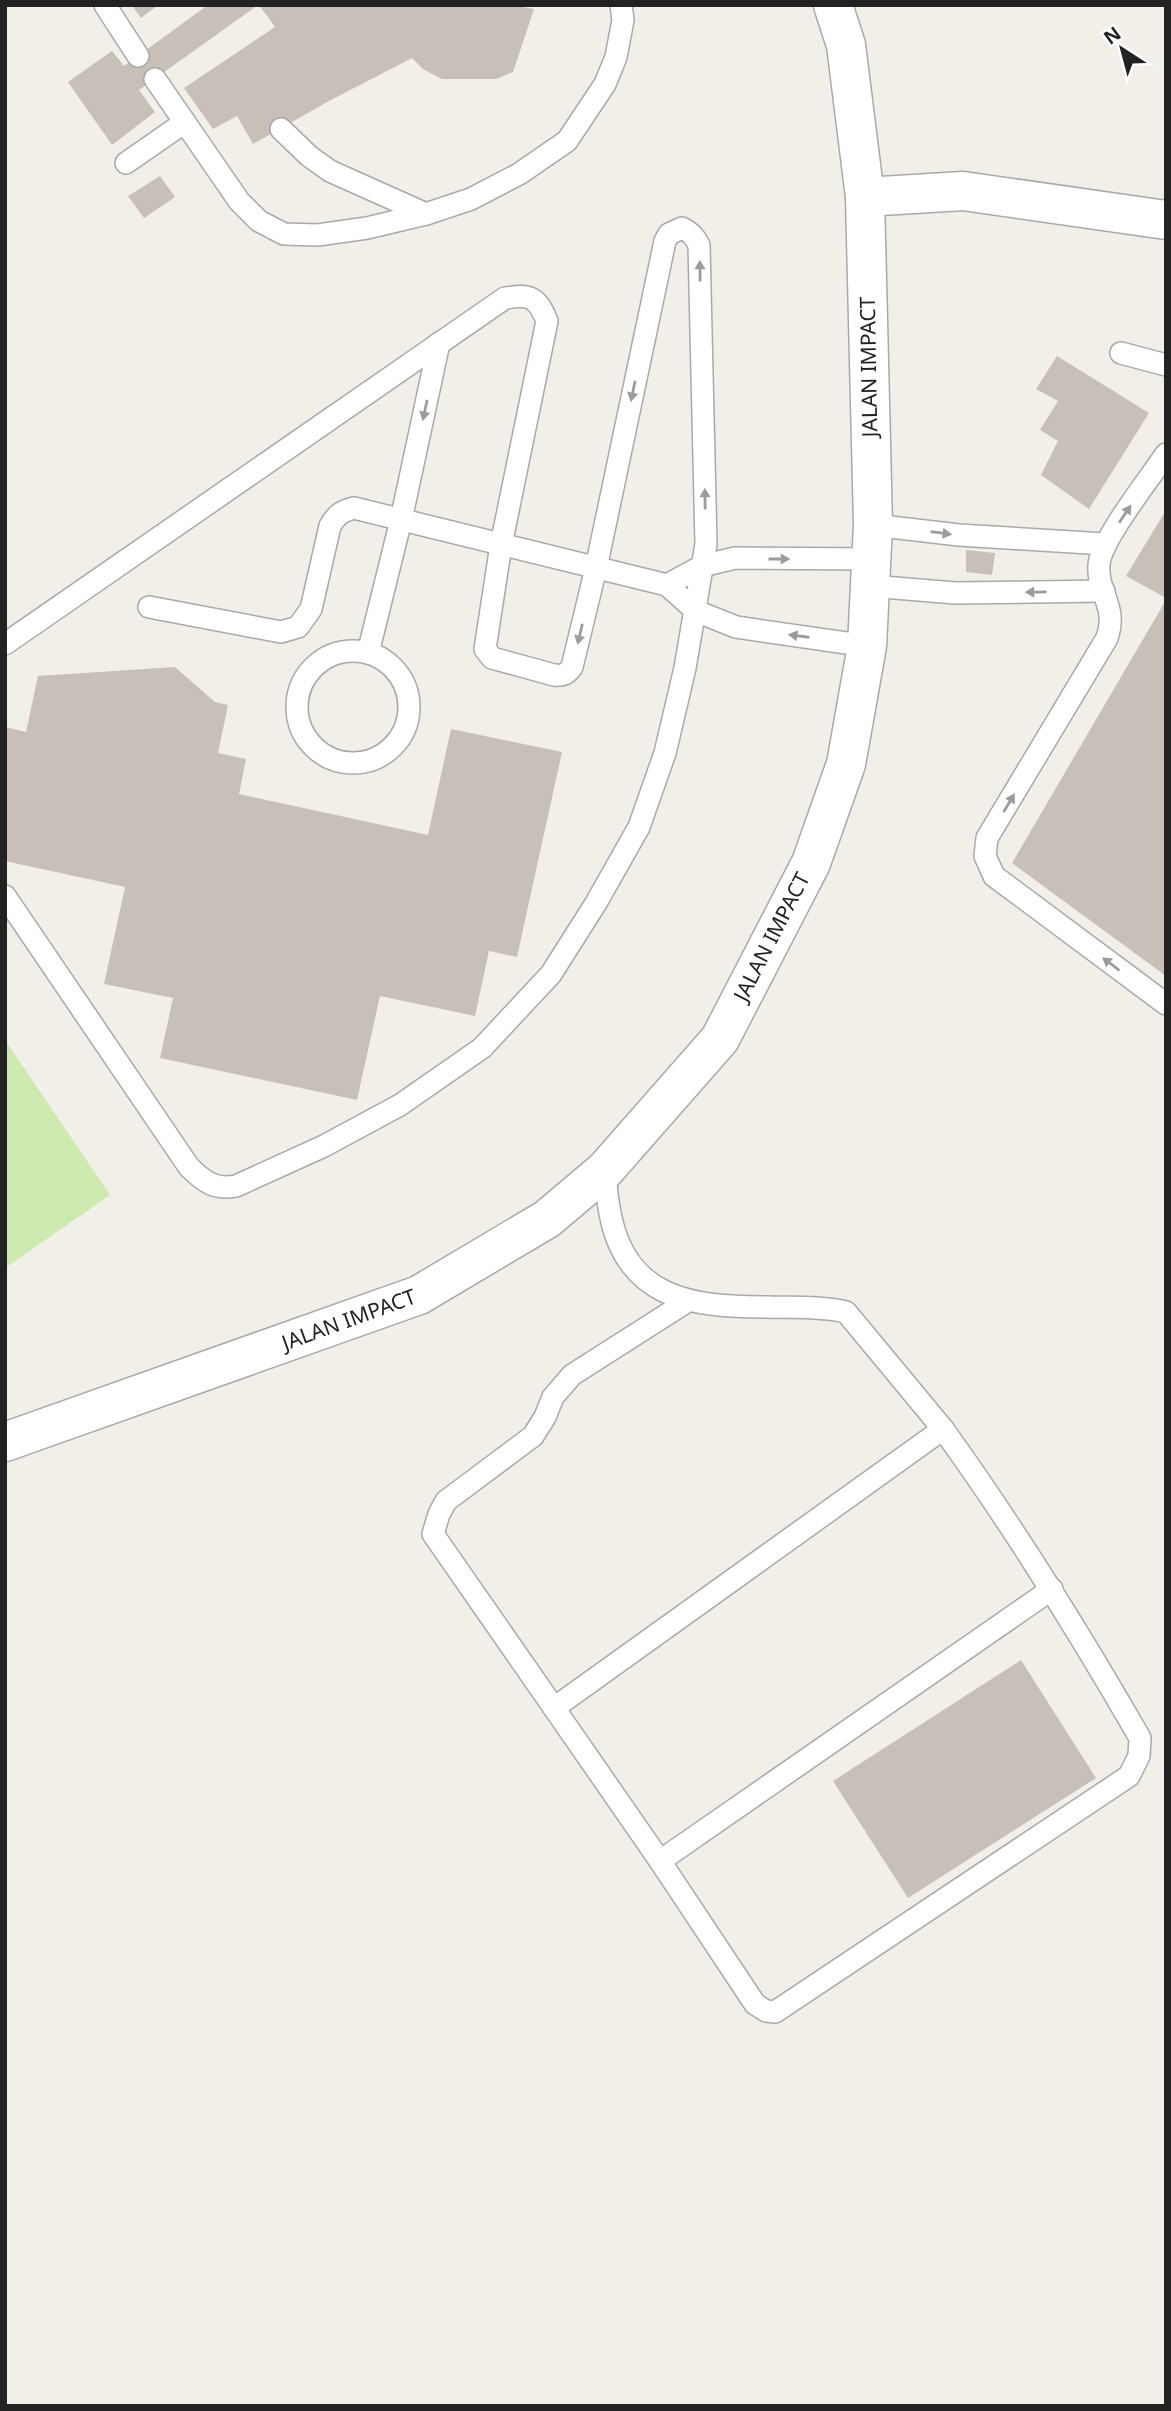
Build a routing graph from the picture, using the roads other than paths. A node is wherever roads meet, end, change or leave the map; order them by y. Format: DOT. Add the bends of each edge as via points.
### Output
graph roads {
  1 [pos="105,5"];
  2 [pos="621,5"];
  3 [pos="833,5"];
  4 [pos="138,57"];
  5 [pos="155,79"];
  6 [pos="185,122"];
  7 [pos="281,129"];
  8 [pos="126,163"];
  9 [pos="865,197"];
  10 [pos="426,214"];
  11 [pos="1166,220"];
  12 [pos="439,343"];
  13 [pos="1121,353"];
  14 [pos="1166,365"];
  15 [pos="1166,454"];
  16 [pos="401,520"];
  17 [pos="1105,544"];
  18 [pos="501,545"];
  19 [pos="872,557"];
  20 [pos="702,566"];
  21 [pos="596,568"];
  22 [pos="667,585"];
  23 [pos="1104,591"];
  24 [pos="149,607"];
  25 [pos="696,611"];
  26 [pos="5,644"];
  27 [pos="867,646"];
  28 [pos="368,653"];
  29 [pos="5,897"];
  30 [pos="1166,1004"];
  31 [pos="605,1170"];
  32 [pos="688,1301"];
  33 [pos="943,1429"];
  34 [pos="5,1443"];
  35 [pos="1052,1589"];
  36 [pos="554,1708"];
  37 [pos="660,1861"];
  1 -- 4 [label="lane"];
  2 -- 10 [label="lane" via="616,57 605,83 567,141 471,199"];
  3 -- 9 [label="street, JALAN IMPACT" via="846,45"];
  5 -- 6 [label="lane"];
  6 -- 8 [label="lane"];
  6 -- 10 [label="lane" via="239,201 259,221 284,234 318,236"];
  7 -- 10 [label="lane" via="330,171"];
  9 -- 11 [label="street" via="963,191"];
  9 -- 19 [label="street, JALAN IMPACT"];
  12 -- 16 [label="lane, one-way"];
  12 -- 18 [label="lane" via="505,298 533,298 547,321"];
  12 -- 26 [label="lane"];
  13 -- 14 [label="lane"];
  17 -- 15 [label="lane, one-way"];
  16 -- 18 [label="lane"];
  16 -- 24 [label="lane" via="354,508 335,517 311,609 291,631"];
  16 -- 28 [label="lane"];
  19 -- 17 [label="lane, one-way" via="960,535"];
  17 -- 23 [label="lane" via="1099,563"];
  18 -- 21 [label="lane"];
  21 -- 18 [label="lane, one-way" via="572,667 562,676 554,675 492,657 485,649"];
  20 -- 19 [label="lane, one-way" via="735,558"];
  23 -- 19 [label="lane, one-way" via="955,593"];
  19 -- 27 [label="street, JALAN IMPACT"];
  20 -- 21 [label="lane, one-way" via="706,544 699,245 691,232 682,228 665,241"];
  20 -- 22 [label="lane"];
  20 -- 25 [label="lane"];
  21 -- 22 [label="lane"];
  22 -- 25 [label="lane"];
  30 -- 23 [label="lane, one-way" via="994,876 985,856 988,838 1107,638 1110,606"];
  27 -- 25 [label="lane, one-way" via="736,627"];
  25 -- 29 [label="lane" via="665,753 639,827 551,974 482,1048 400,1105 236,1186 212,1186 189,1167"];
  27 -- 31 [label="street, JALAN IMPACT" via="846,764 811,863 720,1038"];
  28 -- 28 [label="lane" via="384,660 406,687 408,722 401,738 381,756 356,764 338,762 322,755 300,727 296,711 299,693 306,676 333,654"];
  31 -- 32 [label="lane" via="610,1215 632,1267 655,1288"];
  31 -- 34 [label="street, JALAN IMPACT" via="547,1219 419,1296"];
  32 -- 33 [label="lane" via="846,1312"];
  32 -- 36 [label="lane" via="572,1375 533,1436 446,1501 439,1514 433,1534"];
  33 -- 35 [label="lane"];
  33 -- 36 [label="lane"];
  35 -- 37 [label="lane"];
  35 -- 37 [label="lane" via="1140,1738 1139,1756 1129,1776 775,2012 755,2004"];
  36 -- 37 [label="lane"];
}
